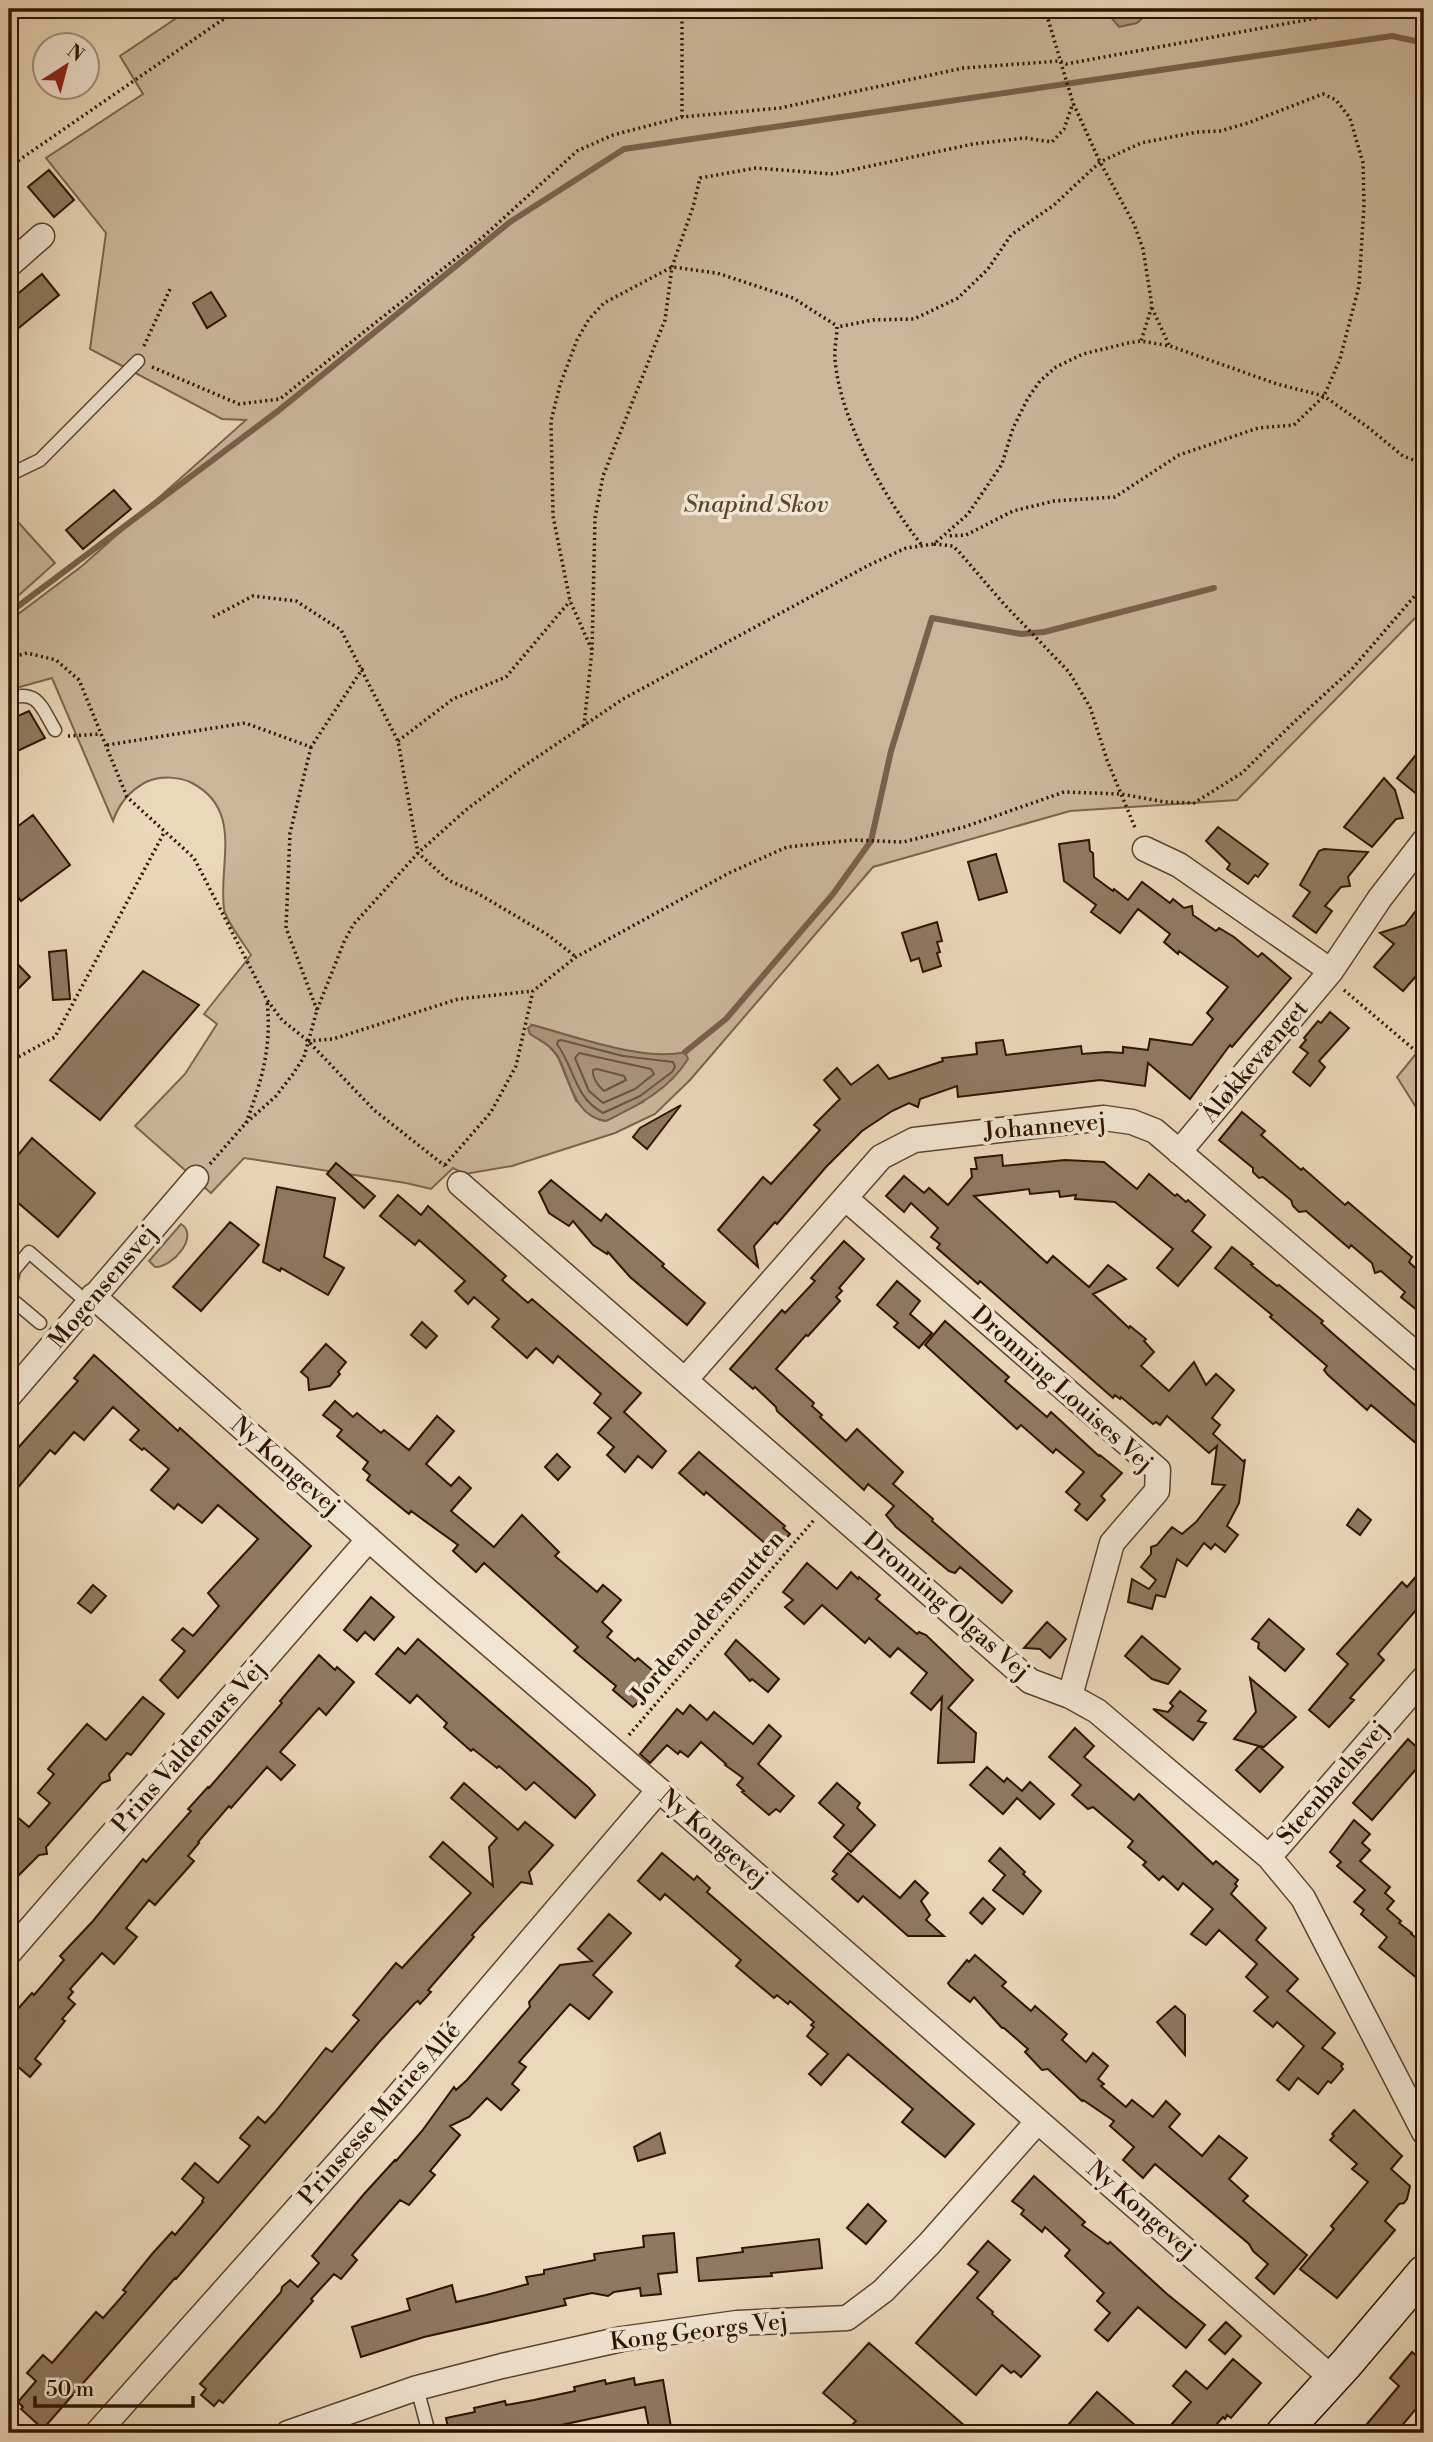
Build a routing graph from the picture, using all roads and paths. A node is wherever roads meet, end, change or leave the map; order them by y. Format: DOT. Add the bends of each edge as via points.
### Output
graph roads {
  1 [pos="238,9"];
  2 [pos="682,9"];
  3 [pos="1045,9"];
  4 [pos="1424,16"];
  5 [pos="1060,61"];
  6 [pos="1073,103"];
  7 [pos="682,117"];
  8 [pos="1100,162"];
  9 [pos="9,167"];
  10 [pos="42,236"];
  11 [pos="9,265"];
  12 [pos="672,267"];
  13 [pos="170,289"];
  14 [pos="1152,306"];
  15 [pos="838,327"];
  16 [pos="1140,341"];
  17 [pos="1170,346"];
  18 [pos="138,361"];
  19 [pos="1324,396"];
  20 [pos="1424,464"];
  21 [pos="9,475"];
  22 [pos="944,536"];
  23 [pos="921,544"];
  24 [pos="934,544"];
  25 [pos="1424,585"];
  26 [pos="570,601"];
  27 [pos="214,617"];
  28 [pos="592,650"];
  29 [pos="9,659"];
  30 [pos="363,668"];
  31 [pos="9,698"];
  32 [pos="584,726"];
  33 [pos="55,730"];
  34 [pos="101,734"];
  35 [pos="398,741"];
  36 [pos="107,746"];
  37 [pos="311,747"];
  38 [pos="1121,794"];
  39 [pos="165,831"];
  40 [pos="1424,841"];
  41 [pos="1145,849"];
  42 [pos="418,853"];
  43 [pos="576,957"];
  44 [pos="1331,971"];
  45 [pos="533,991"];
  46 [pos="267,1000"];
  47 [pos="317,1010"];
  48 [pos="308,1041"];
  49 [pos="1424,1058"];
  50 [pos="9,1062"];
  51 [pos="245,1125"];
  52 [pos="1179,1152"];
  53 [pos="452,1175"];
  54 [pos="196,1178"];
  55 [pos="845,1198"];
  56 [pos="9,1292"];
  57 [pos="9,1297"];
  58 [pos="91,1300"];
  59 [pos="40,1323"];
  60 [pos="1424,1361"];
  61 [pos="685,1380"];
  62 [pos="9,1396"];
  63 [pos="827,1504"];
  64 [pos="369,1539"];
  65 [pos="1424,1678"];
  66 [pos="1070,1696"];
  67 [pos="614,1752"];
  68 [pos="659,1790"];
  69 [pos="1269,1857"];
  70 [pos="9,1953"];
  71 [pos="1038,2121"];
  72 [pos="1424,2132"];
  73 [pos="1424,2272"];
  74 [pos="1333,2379"];
  75 [pos="417,2388"];
  76 [pos="97,2433"];
  77 [pos="288,2433"];
  78 [pos="429,2433"];
  79 [pos="1283,2433"];
  1 -- 9 [label="path"];
  2 -- 7 [label="path"];
  3 -- 5 [label="path"];
  4 -- 5 [label="path" via="1400,10 1355,11 1066,64"];
  5 -- 6 [label="path"];
  5 -- 7 [label="path" via="963,68 780,108"];
  6 -- 8 [label="path"];
  6 -- 12 [label="path" via="1064,129 1052,142 1026,138 973,144 833,174 756,168 700,178"];
  7 -- 18 [label="path" via="613,135 577,151 484,236 280,399 239,404"];
  8 -- 14 [label="path" via="1134,224"];
  8 -- 15 [label="path" via="1054,205 1011,235 988,269 958,298 914,319"];
  8 -- 19 [label="path" via="1141,143 1220,131 1322,94 1336,100 1350,118 1363,163 1364,205 1359,286 1340,359"];
  10 -- 11 [label="street"];
  12 -- 15 [label="path" via="717,273 793,298"];
  12 -- 26 [label="path" via="604,303 577,340 560,384 551,421 554,516"];
  12 -- 28 [label="path" via="665,320 603,476 595,518"];
  13 -- 18 [label="path"];
  14 -- 16 [label="path"];
  14 -- 17 [label="path"];
  15 -- 23 [label="path" via="834,359 848,418 897,513"];
  16 -- 17 [label="path"];
  16 -- 22 [label="path" via="1083,354 1040,381 1013,428 1002,464 968,514"];
  17 -- 19 [label="path"];
  18 -- 21 [label="lane" via="40,460"];
  19 -- 20 [label="path" via="1403,456"];
  19 -- 22 [label="path" via="1294,425 1258,428 1179,456 1115,497 1044,503 1013,511 966,535"];
  22 -- 24 [label="path"];
  23 -- 24 [label="path"];
  23 -- 32 [label="path" via="869,565 748,629"];
  24 -- 38 [label="path" via="960,553 1069,672 1090,707"];
  25 -- 38 [label="path" via="1352,669 1242,774 1194,803"];
  26 -- 28 [label="path"];
  26 -- 35 [label="path" via="506,677 453,699"];
  27 -- 30 [label="path" via="253,596 296,601 341,630"];
  28 -- 32 [label="path"];
  29 -- 34 [label="path" via="27,653 56,660 79,680"];
  30 -- 35 [label="path"];
  30 -- 37 [label="path"];
  31 -- 33 [label="lane" via="23,695 37,700"];
  32 -- 42 [label="path" via="466,810"];
  33 -- 34 [label="path" via="72,737"];
  34 -- 36 [label="path"];
  35 -- 42 [label="path"];
  36 -- 37 [label="path" via="244,723"];
  36 -- 39 [label="path" via="127,797"];
  37 -- 47 [label="path" via="290,833 286,928"];
  38 -- 41 [label="path"];
  38 -- 43 [label="path" via="1064,792 964,827 903,842 787,847 729,873"];
  39 -- 46 [label="path" via="194,858"];
  39 -- 50 [label="path" via="55,1037"];
  40 -- 44 [label="street, Åløkkevænget"];
  41 -- 44 [label="street" via="1179,865"];
  42 -- 43 [label="path" via="448,880 539,929"];
  42 -- 47 [label="path" via="353,925"];
  43 -- 45 [label="path"];
  44 -- 49 [label="path" via="1339,985"];
  44 -- 52 [label="street, Åløkkevænget"];
  45 -- 48 [label="path" via="458,999 333,1039"];
  45 -- 53 [label="path" via="516,1066"];
  46 -- 48 [label="path" via="282,1020"];
  46 -- 51 [label="path" via="265,1069"];
  47 -- 48 [label="path"];
  48 -- 51 [label="path" via="304,1057 276,1096"];
  48 -- 53 [label="path" via="374,1110"];
  51 -- 54 [label="path"];
  52 -- 55 [label="street, Johannevej" via="1155,1132 1132,1122 1104,1118 914,1140 881,1157"];
  52 -- 60 [label="street, Johannevej"];
  53 -- 61 [label="street, Dronning Olgas Vej"];
  54 -- 58 [label="street, Mogensensvej"];
  55 -- 61 [label="street, Johannevej"];
  55 -- 66 [label="street, Dronning Louises Vej" via="1158,1470 1157,1490 1112,1543"];
  56 -- 58 [label="lane" via="14,1270 29,1252"];
  57 -- 59 [label="lane"];
  58 -- 62 [label="street, Mogensensvej"];
  58 -- 64 [label="street, Ny Kongevej"];
  61 -- 63 [label="street, Dronning Olgas Vej"];
  63 -- 66 [label="street, Dronning Olgas Vej" via="1030,1681"];
  63 -- 67 [label="path, Jordemodersmutten"];
  64 -- 67 [label="street, Ny Kongevej"];
  64 -- 70 [label="street, Prins Valdemars Vej"];
  65 -- 69 [label="street, Steenbachsvej"];
  66 -- 69 [label="street, Dronning Olgas Vej" via="1097,1712"];
  67 -- 68 [label="street, Ny Kongevej"];
  68 -- 71 [label="street, Ny Kongevej"];
  68 -- 76 [label="street, Prinsesse Maries Allé" via="396,2098"];
  69 -- 72 [label="street, Dronning Olgas Vej" via="1303,1898"];
  71 -- 74 [label="street, Ny Kongevej"];
  71 -- 75 [label="street, Kong Georgs Vej" via="883,2291 847,2318 737,2323 622,2339"];
  73 -- 74 [label="main road"];
  74 -- 79 [label="main road"];
  75 -- 77 [label="street, Kong Georgs Vej"];
  75 -- 78 [label="lane"];
}
